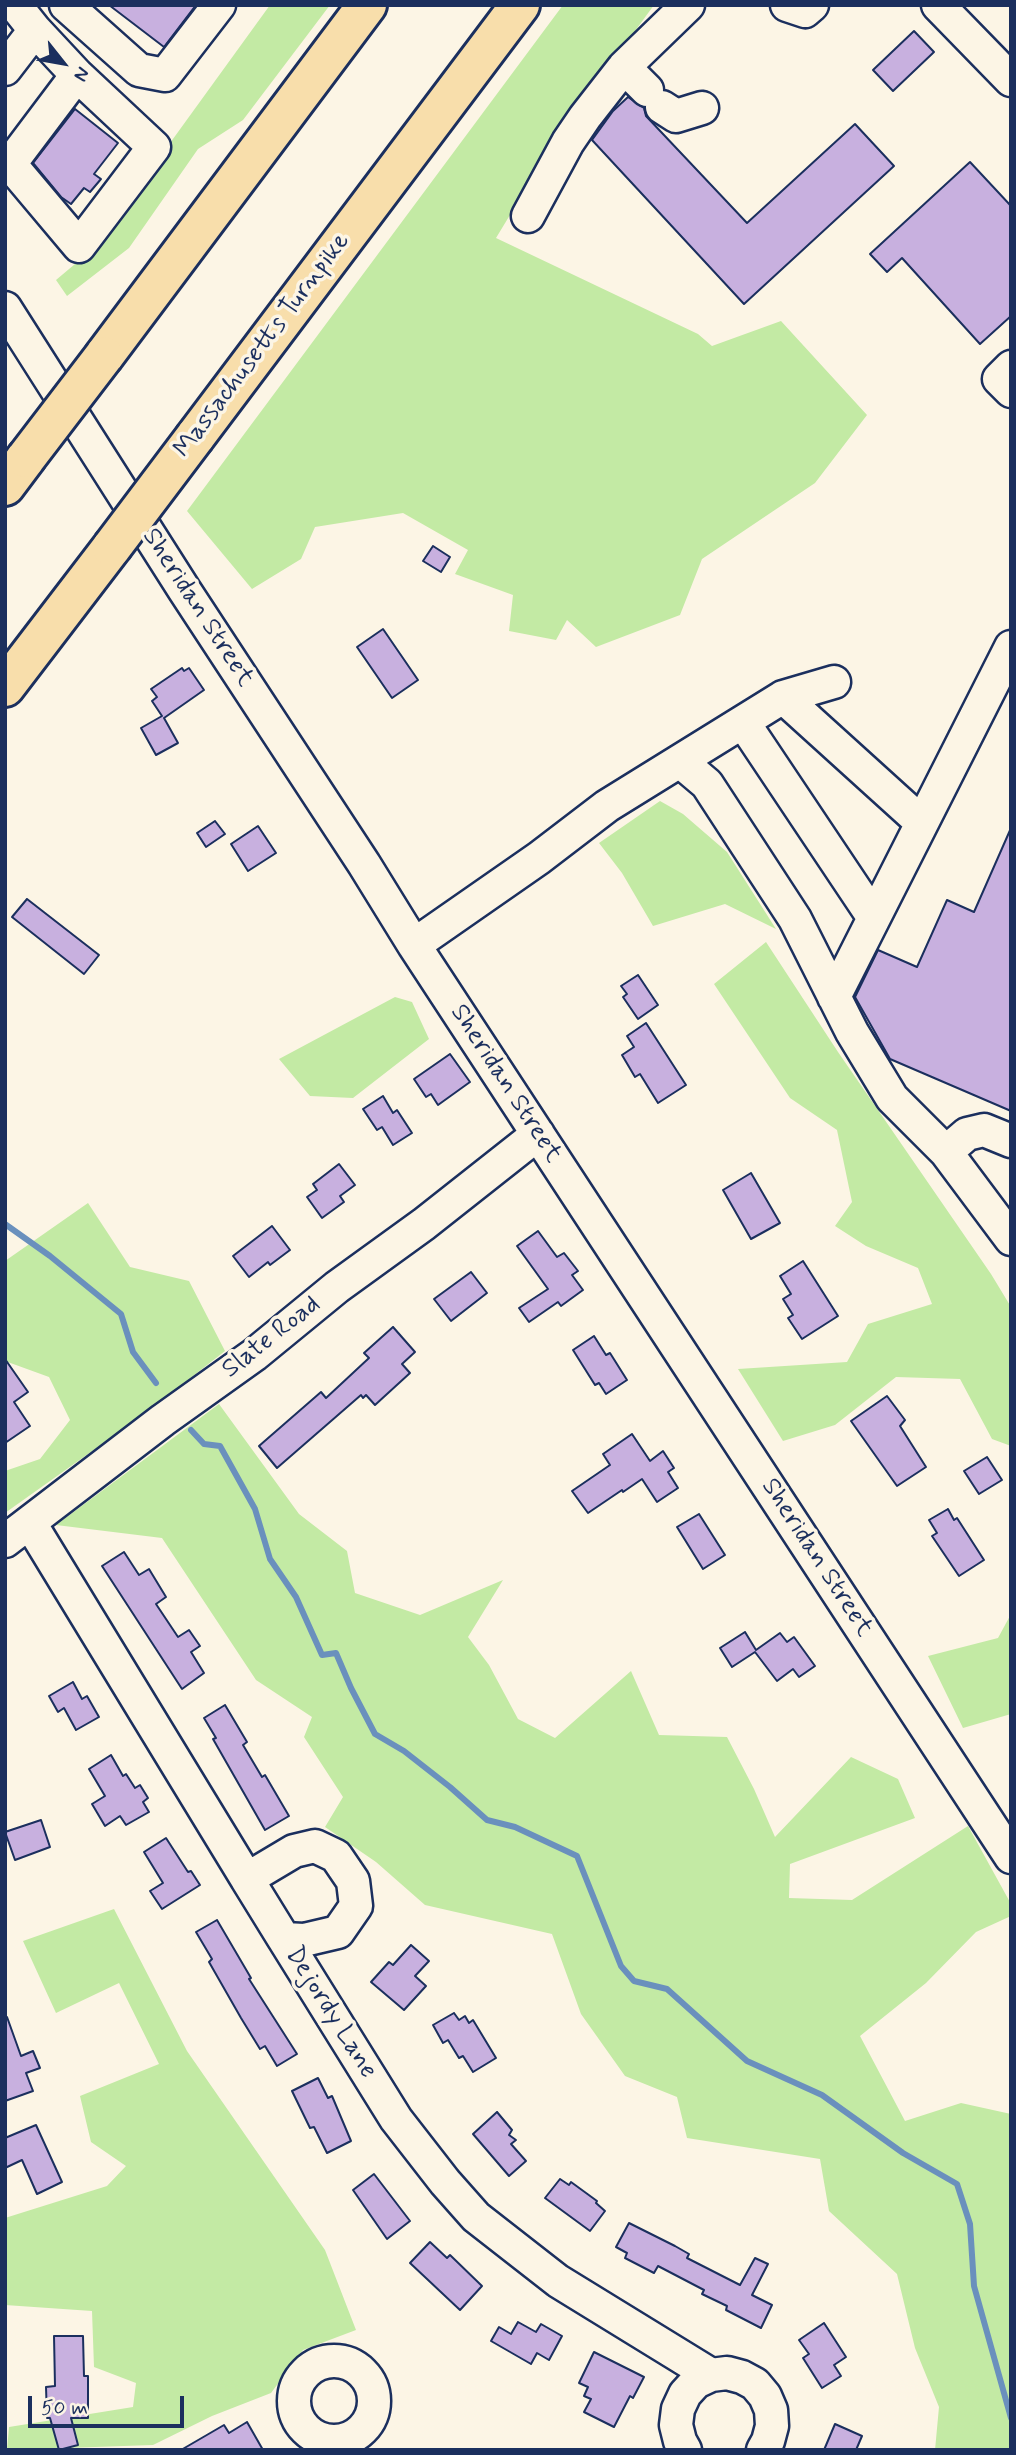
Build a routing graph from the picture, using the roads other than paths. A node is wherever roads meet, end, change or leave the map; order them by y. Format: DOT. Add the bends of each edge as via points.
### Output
graph roads {
  1 [pos="15,5"];
  2 [pos="219,5"];
  3 [pos="367,5"];
  4 [pos="520,5"];
  5 [pos="688,5"];
  6 [pos="787,5"];
  7 [pos="812,5"];
  8 [pos="938,5"];
  9 [pos="73,7"];
  10 [pos="35,30"];
  11 [pos="624,66"];
  12 [pos="5,69"];
  13 [pos="78,75"];
  14 [pos="1011,80"];
  15 [pos="702,108"];
  16 [pos="8,161"];
  17 [pos="528,216"];
  18 [pos="5,308"];
  19 [pos="1011,367"];
  20 [pos="1011,391"];
  21 [pos="16,472"];
  22 [pos="1011,647"];
  23 [pos="834,682"];
  24 [pos="5,687"];
  25 [pos="783,697"];
  26 [pos="743,722"];
  27 [pos="681,762"];
  28 [pos="920,822"];
  29 [pos="874,918"];
  30 [pos="414,945"];
  31 [pos="834,997"];
  32 [pos="538,1134"];
  33 [pos="1011,1141"];
  34 [pos="946,1152"];
  35 [pos="1011,1239"];
  36 [pos="18,1532"];
  37 [pos="1006,1838"];
  38 [pos="247,1879"];
  39 [pos="284,1939"];
  40 [pos="711,2375"];
  41 [pos="685,2450"];
  42 [pos="762,2450"];
  1 -- 10 [label="street"];
  2 -- 9 [label="street" via="165,75 139,70"];
  3 -- 21 [label="highway, bridge"];
  4 -- 24 [label="highway, Massachusetts Turnpike, bridge"];
  5 -- 11 [label="street"];
  6 -- 7 [label="street" via="805,11"];
  8 -- 14 [label="street"];
  10 -- 12 [label="street"];
  10 -- 13 [label="street"];
  11 -- 15 [label="street" via="676,116"];
  11 -- 17 [label="street" via="568,142"];
  13 -- 16 [label="street"];
  13 -- 16 [label="street" via="154,147 79,246"];
  18 -- 30 [label="street, Sheridan Street"];
  19 -- 20 [label="street" via="999,379"];
  22 -- 28 [label="street"];
  23 -- 25 [label="street"];
  25 -- 26 [label="street"];
  25 -- 28 [label="street"];
  26 -- 27 [label="street"];
  26 -- 29 [label="street"];
  27 -- 30 [label="street" via="607,806"];
  27 -- 31 [label="street" via="707,784 731,818 795,919"];
  28 -- 29 [label="street"];
  29 -- 31 [label="street"];
  30 -- 32 [label="street, Sheridan Street"];
  31 -- 34 [label="street" via="892,1098"];
  32 -- 36 [label="street, Slate Road"];
  32 -- 37 [label="street, Sheridan Street"];
  33 -- 34 [label="street" via="984,1130 967,1134"];
  34 -- 35 [label="street"];
  36 -- 38 [label="street"];
  38 -- 39 [label="street"];
  38 -- 39 [label="street, Dejordy Lane" via="294,1851 314,1846 337,1856 353,1881 356,1906 338,1933"];
  39 -- 40 [label="street, Dejordy Lane" via="396,2119 476,2217 558,2281"];
  40 -- 41 [label="street" via="696,2382 678,2409 676,2425"];
  40 -- 42 [label="street, Dejordy Lane" via="742,2377 765,2396 772,2426"];
}
